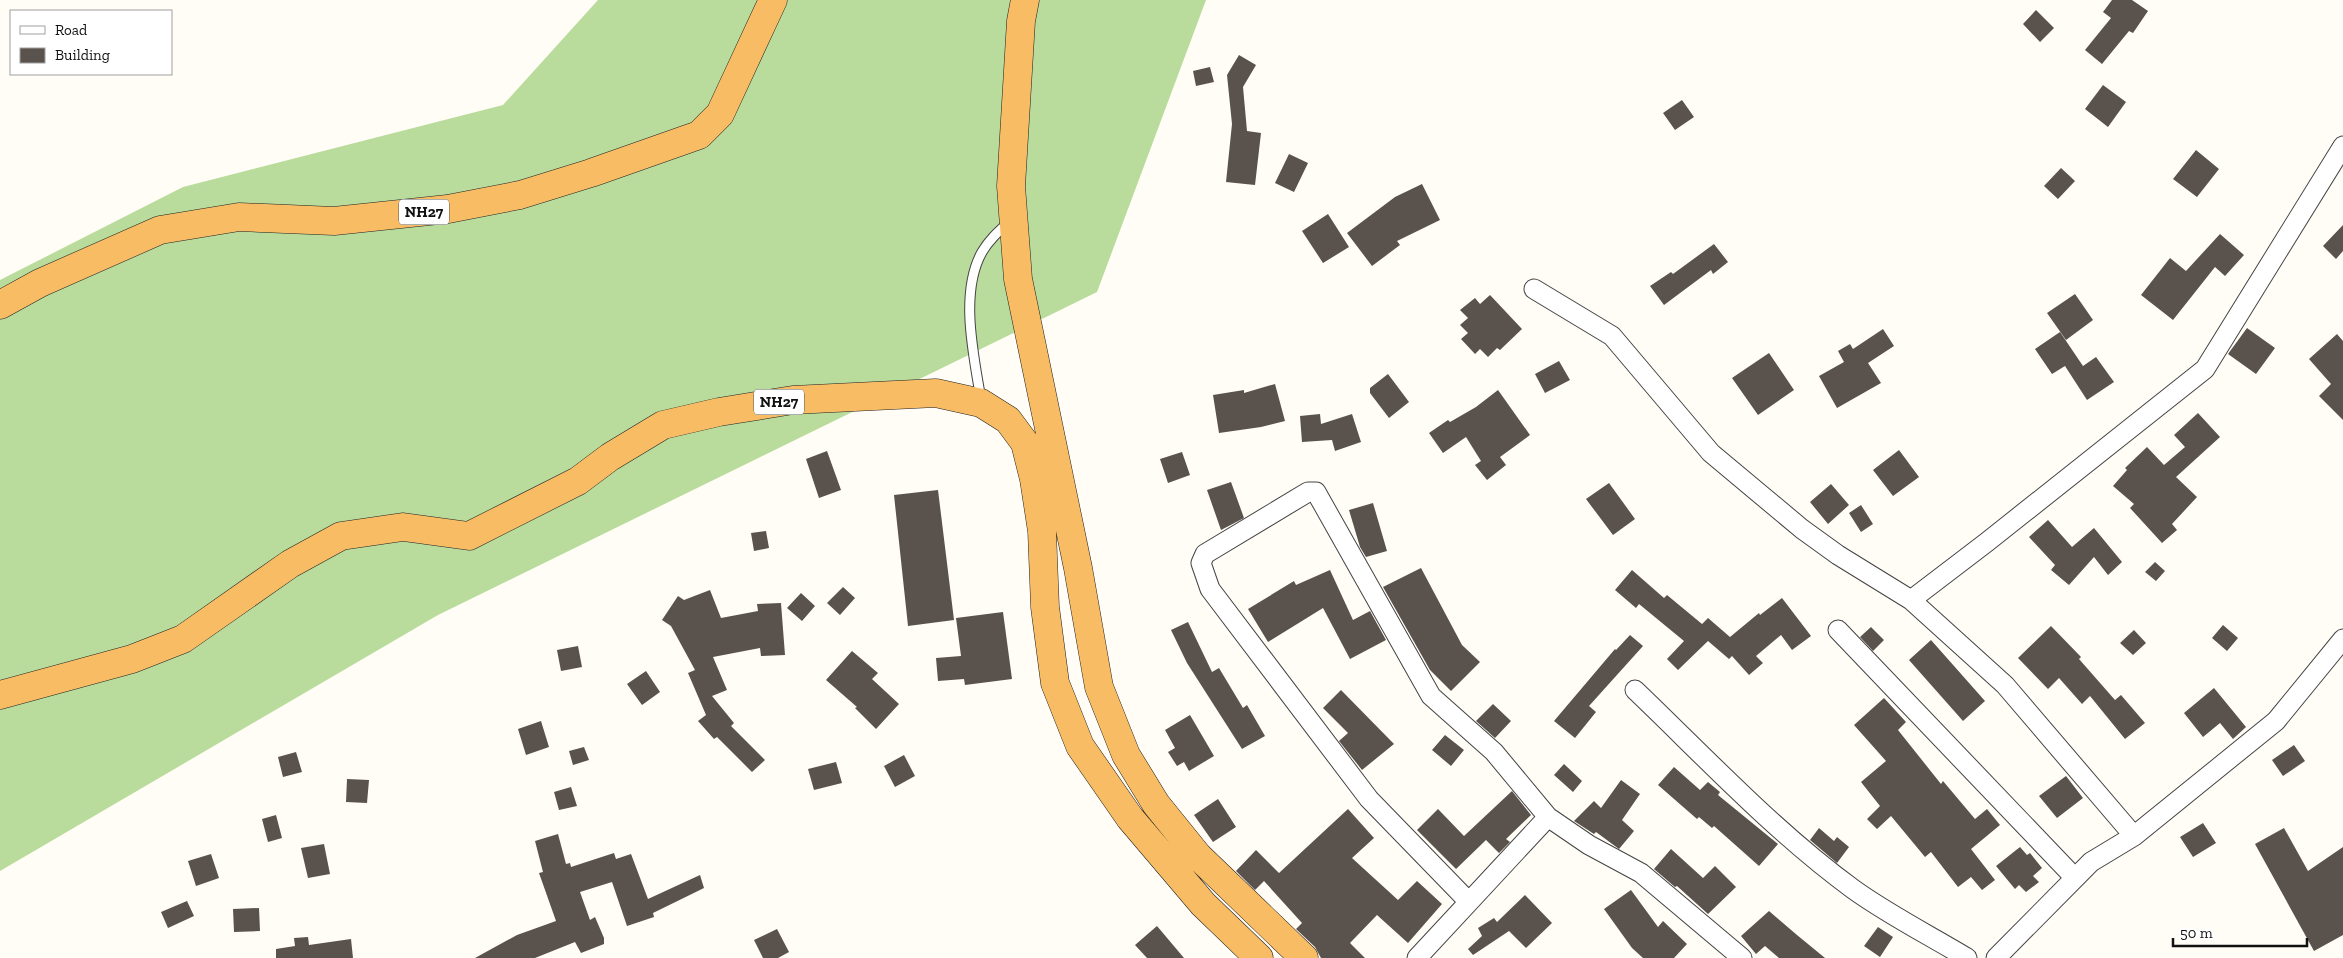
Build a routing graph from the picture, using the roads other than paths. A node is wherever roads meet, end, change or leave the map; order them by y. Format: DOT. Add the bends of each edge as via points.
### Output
graph roads {
  1 [pos="773,0"];
  2 [pos="1025,0"];
  3 [pos="2343,146"];
  4 [pos="1014,218"];
  5 [pos="1534,289"];
  6 [pos="0,305"];
  7 [pos="981,402"];
  8 [pos="1911,600"];
  9 [pos="1838,630"];
  10 [pos="2343,639"];
  11 [pos="1635,690"];
  12 [pos="0,695"];
  13 [pos="1548,817"];
  14 [pos="2134,836"];
  15 [pos="2075,878"];
  16 [pos="1469,902"];
  17 [pos="1259,958"];
  18 [pos="1304,958"];
  19 [pos="1417,958"];
  20 [pos="1742,958"];
  21 [pos="1967,958"];
  22 [pos="1996,958"];
  1 -- 6 [label="highway, NH27" via="720,114 699,135 520,195 448,209 334,221 238,217 160,230 40,283"];
  2 -- 4 [label="highway" via="1011,186"];
  3 -- 8 [label="street" via="2205,368"];
  4 -- 7 [label="lane" via="990,240 974,270 971,286 971,336"];
  4 -- 18 [label="highway" via="1018,279 1078,568 1098,687 1126,755 1156,804 1198,856"];
  5 -- 8 [label="street" via="1612,336 1711,453 1802,529"];
  7 -- 12 [label="highway, NH27" via="936,393 792,400 663,425 578,481 469,536 403,526 341,536 290,564 183,639 132,659"];
  7 -- 17 [label="highway, NH27" via="1008,420 1025,443 1042,531 1045,607 1055,683 1080,746 1130,818 1203,904"];
  8 -- 14 [label="street" via="2005,685"];
  9 -- 15 [label="street"];
  10 -- 14 [label="street" via="2276,721"];
  11 -- 21 [label="street" via="1816,860 1854,890"];
  13 -- 16 [label="street"];
  13 -- 16 [label="street" via="1494,752 1431,696 1316,492 1308,492 1205,554 1201,563 1210,589 1369,799"];
  13 -- 20 [label="street" via="1589,845 1641,873"];
  14 -- 15 [label="street" via="2091,862"];
  15 -- 22 [label="street"];
  16 -- 19 [label="street"];
}
